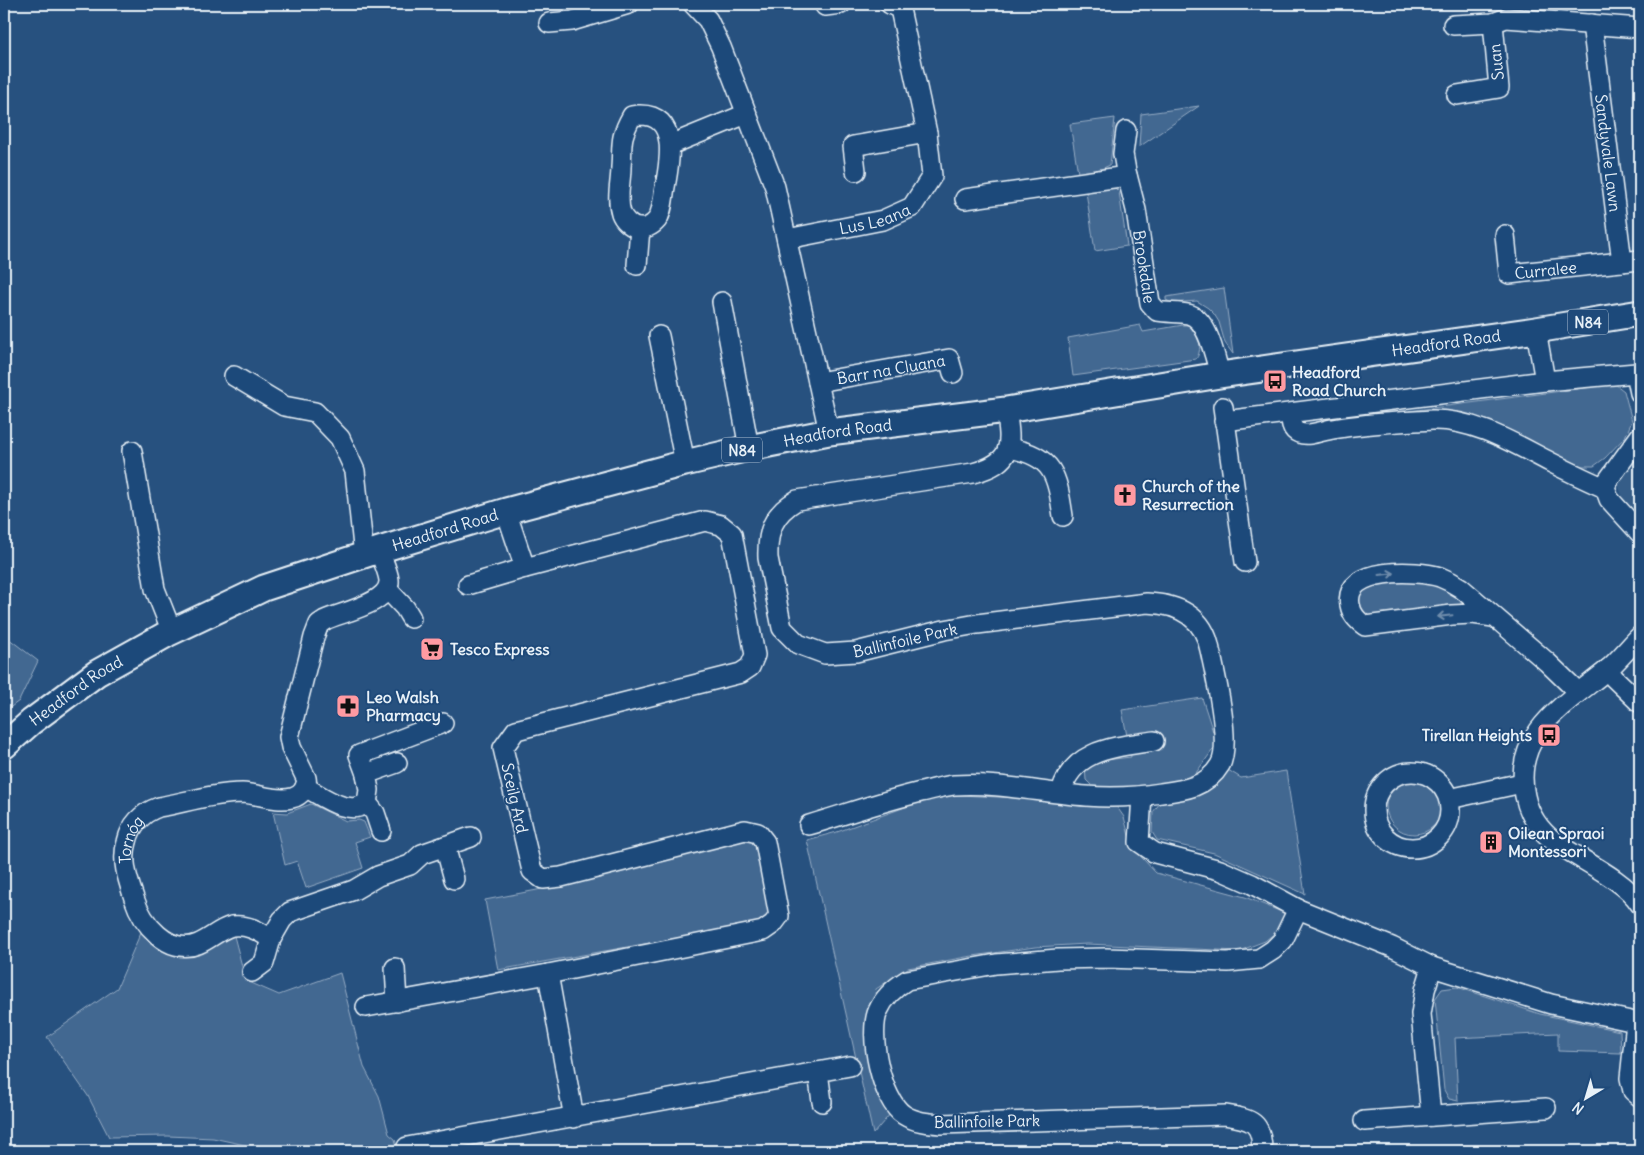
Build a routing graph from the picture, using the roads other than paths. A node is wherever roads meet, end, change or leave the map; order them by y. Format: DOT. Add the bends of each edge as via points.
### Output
graph roads {
  1 [pos="629,4"];
  2 [pos="693,4"];
  3 [pos="890,4"];
  4 [pos="549,23"];
  5 [pos="1493,23"];
  6 [pos="1592,24"];
  7 [pos="1454,26"];
  8 [pos="1640,28"];
  9 [pos="1457,95"];
  10 [pos="746,114"];
  11 [pos="1126,131"];
  12 [pos="927,133"];
  13 [pos="670,145"];
  14 [pos="856,171"];
  15 [pos="1127,176"];
  16 [pos="965,199"];
  17 [pos="640,228"];
  18 [pos="1505,236"];
  19 [pos="787,239"];
  20 [pos="1631,261"];
  21 [pos="637,265"];
  22 [pos="722,302"];
  23 [pos="1640,313"];
  24 [pos="1536,330"];
  25 [pos="659,336"];
  26 [pos="953,373"];
  27 [pos="1638,373"];
  28 [pos="1220,375"];
  29 [pos="234,376"];
  30 [pos="1545,381"];
  31 [pos="818,382"];
  32 [pos="1640,393"];
  33 [pos="1006,410"];
  34 [pos="1291,414"];
  35 [pos="828,432"];
  36 [pos="1640,436"];
  37 [pos="749,448"];
  38 [pos="1008,448"];
  39 [pos="132,451"];
  40 [pos="685,463"];
  41 [pos="1605,488"];
  42 [pos="506,511"];
  43 [pos="1063,516"];
  44 [pos="1640,533"];
  45 [pos="372,553"];
  46 [pos="1245,562"];
  47 [pos="525,568"];
  48 [pos="468,585"];
  49 [pos="388,590"];
  50 [pos="1493,617"];
  51 [pos="410,618"];
  52 [pos="172,632"];
  53 [pos="1640,636"];
  54 [pos="1608,669"];
  55 [pos="1578,692"];
  56 [pos="1640,703"];
  57 [pos="443,723"];
  58 [pos="1154,741"];
  59 [pos="4,746"];
  60 [pos="397,763"];
  61 [pos="366,774"];
  62 [pos="1522,783"];
  63 [pos="305,787"];
  64 [pos="1061,792"];
  65 [pos="1142,796"];
  66 [pos="1449,799"];
  67 [pos="366,803"];
  68 [pos="809,825"];
  69 [pos="381,831"];
  70 [pos="471,837"];
  71 [pos="446,846"];
  72 [pos="454,879"];
  73 [pos="1640,904"];
  74 [pos="1298,909"];
  75 [pos="271,939"];
  76 [pos="1432,967"];
  77 [pos="395,968"];
  78 [pos="252,972"];
  79 [pos="548,974"];
  80 [pos="397,1002"];
  81 [pos="366,1007"];
  82 [pos="1638,1022"];
  83 [pos="850,1066"];
  84 [pos="818,1072"];
  85 [pos="1640,1097"];
  86 [pos="822,1102"];
  87 [pos="1546,1108"];
  88 [pos="1431,1116"];
  89 [pos="574,1118"];
  90 [pos="1364,1121"];
  91 [pos="407,1147"];
  92 [pos="432,1147"];
  93 [pos="1262,1151"];
  1 -- 4 [label="street" via="572,21"];
  2 -- 10 [label="street" via="708,20"];
  3 -- 12 [label="street, Lus Leana" via="900,9"];
  5 -- 6 [label="street, Suan" via="1511,18"];
  5 -- 7 [label="street, Suan"];
  5 -- 9 [label="street, Suan" via="1499,88"];
  6 -- 8 [label="street"];
  6 -- 20 [label="street, Sandyvale Lawn"];
  10 -- 13 [label="street"];
  10 -- 19 [label="street" via="775,187"];
  11 -- 15 [label="street, Brookdale" via="1124,154"];
  12 -- 14 [label="street" via="853,146"];
  12 -- 19 [label="street, Lus Leana" via="932,176 912,207 883,220"];
  13 -- 17 [label="street" via="662,207 651,225"];
  13 -- 17 [label="street" via="657,118 632,116 626,125 622,138 618,203 626,221"];
  15 -- 16 [label="street"];
  15 -- 28 [label="street, Brookdale" via="1136,210 1150,303 1157,311 1190,314 1200,320"];
  17 -- 21 [label="street"];
  18 -- 20 [label="street, Curralee" via="1509,274"];
  19 -- 31 [label="street"];
  22 -- 37 [label="street"];
  23 -- 24 [label="main road, Headford Road / N84"];
  24 -- 28 [label="main road, Headford Road / N84"];
  24 -- 30 [label="street"];
  25 -- 40 [label="street"];
  26 -- 31 [label="street, Barr na Cluana" via="949,359"];
  27 -- 30 [label="street"];
  27 -- 32 [label="street"];
  28 -- 33 [label="main road, Headford Road / N84"];
  29 -- 45 [label="street" via="284,406 315,412 340,438 355,471"];
  30 -- 34 [label="street"];
  31 -- 35 [label="street"];
  33 -- 35 [label="main road, Headford Road / N84"];
  33 -- 38 [label="street"];
  34 -- 41 [label="street" via="1294,430 1303,434 1386,422 1435,420 1468,425 1500,436"];
  34 -- 46 [label="street" via="1223,414"];
  35 -- 37 [label="main road, Headford Road / N84"];
  36 -- 41 [label="street"];
  37 -- 40 [label="main road, Headford Road / N84"];
  38 -- 43 [label="street" via="1038,456 1047,464 1058,484"];
  38 -- 65 [label="street, Ballinfoile Park" via="1005,456 993,466 973,473 797,500 786,507 772,526 768,549 782,628 798,644 824,654 836,654 977,624 1147,603 1179,609 1202,626 1209,644 1224,753 1221,764 1200,785"];
  39 -- 52 [label="street" via="155,589"];
  40 -- 42 [label="main road, Headford Road / N84"];
  41 -- 44 [label="street" via="1609,499"];
  42 -- 45 [label="main road, Headford Road / N84"];
  42 -- 47 [label="street"];
  45 -- 49 [label="street" via="389,580"];
  45 -- 52 [label="main road, Headford Road / N84" via="264,588"];
  47 -- 48 [label="street, Sceilg Ard"];
  47 -- 79 [label="street, Sceilg Ard" via="705,521 721,525 732,534 755,655 750,667 516,730 503,748 532,871 543,879 744,830 758,833 766,842 779,916 763,931"];
  49 -- 51 [label="street"];
  49 -- 63 [label="street" via="369,603 319,624 289,737 306,778"];
  50 -- 50 [label="street, one-way" via="1473,614 1366,626 1352,613 1349,602 1359,581 1392,573 1419,573 1455,584"];
  50 -- 55 [label="street"];
  52 -- 59 [label="main road, Headford Road / N84" via="97,673"];
  53 -- 54 [label="street"];
  54 -- 55 [label="street"];
  54 -- 56 [label="street"];
  55 -- 62 [label="street" via="1545,723 1530,744 1523,765"];
  57 -- 61 [label="street" via="359,755"];
  58 -- 64 [label="street" via="1091,754 1073,769"];
  60 -- 61 [label="street"];
  61 -- 67 [label="street" via="369,790"];
  62 -- 66 [label="street"];
  62 -- 73 [label="street" via="1533,819 1544,833 1619,882"];
  63 -- 67 [label="street" via="344,806 357,808"];
  63 -- 75 [label="street, Tornóg" via="298,796 285,799 227,794 159,807 139,818 126,843 124,858 136,904 144,921 159,935 175,944 193,946 225,928 243,926"];
  64 -- 65 [label="street, Ballinfoile Park" via="1085,796"];
  64 -- 68 [label="street, Ballinfoile Park" via="952,785"];
  65 -- 74 [label="street" via="1139,842 1155,853 1220,870"];
  66 -- 66 [label="street" via="1451,812 1442,835 1422,848 1397,846 1378,830 1374,818 1378,792 1396,775 1422,773 1434,778 1444,787"];
  67 -- 69 [label="street" via="375,813"];
  70 -- 71 [label="street"];
  71 -- 72 [label="street"];
  71 -- 75 [label="street" via="422,854 410,865 378,876 354,890 290,912"];
  74 -- 76 [label="street"];
  74 -- 93 [label="street, Ballinfoile Park" via="1283,940 1259,959 1228,962 1106,958 996,964 907,980 885,998 874,1028 884,1087 903,1115 920,1122 1225,1115 1246,1118 1257,1126 1262,1138"];
  75 -- 78 [label="street" via="264,963"];
  76 -- 82 [label="street" via="1551,1004"];
  76 -- 88 [label="street" via="1421,1014"];
  77 -- 80 [label="street"];
  79 -- 80 [label="street, Sceilg Ard"];
  79 -- 89 [label="street"];
  80 -- 81 [label="street, Sceilg Ard"];
  82 -- 85 [label="street" via="1630,1078 1633,1091"];
  83 -- 84 [label="street"];
  84 -- 86 [label="street"];
  84 -- 89 [label="street"];
  87 -- 88 [label="street"];
  88 -- 90 [label="street"];
  89 -- 92 [label="street"];
  91 -- 92 [label="street"];
}
